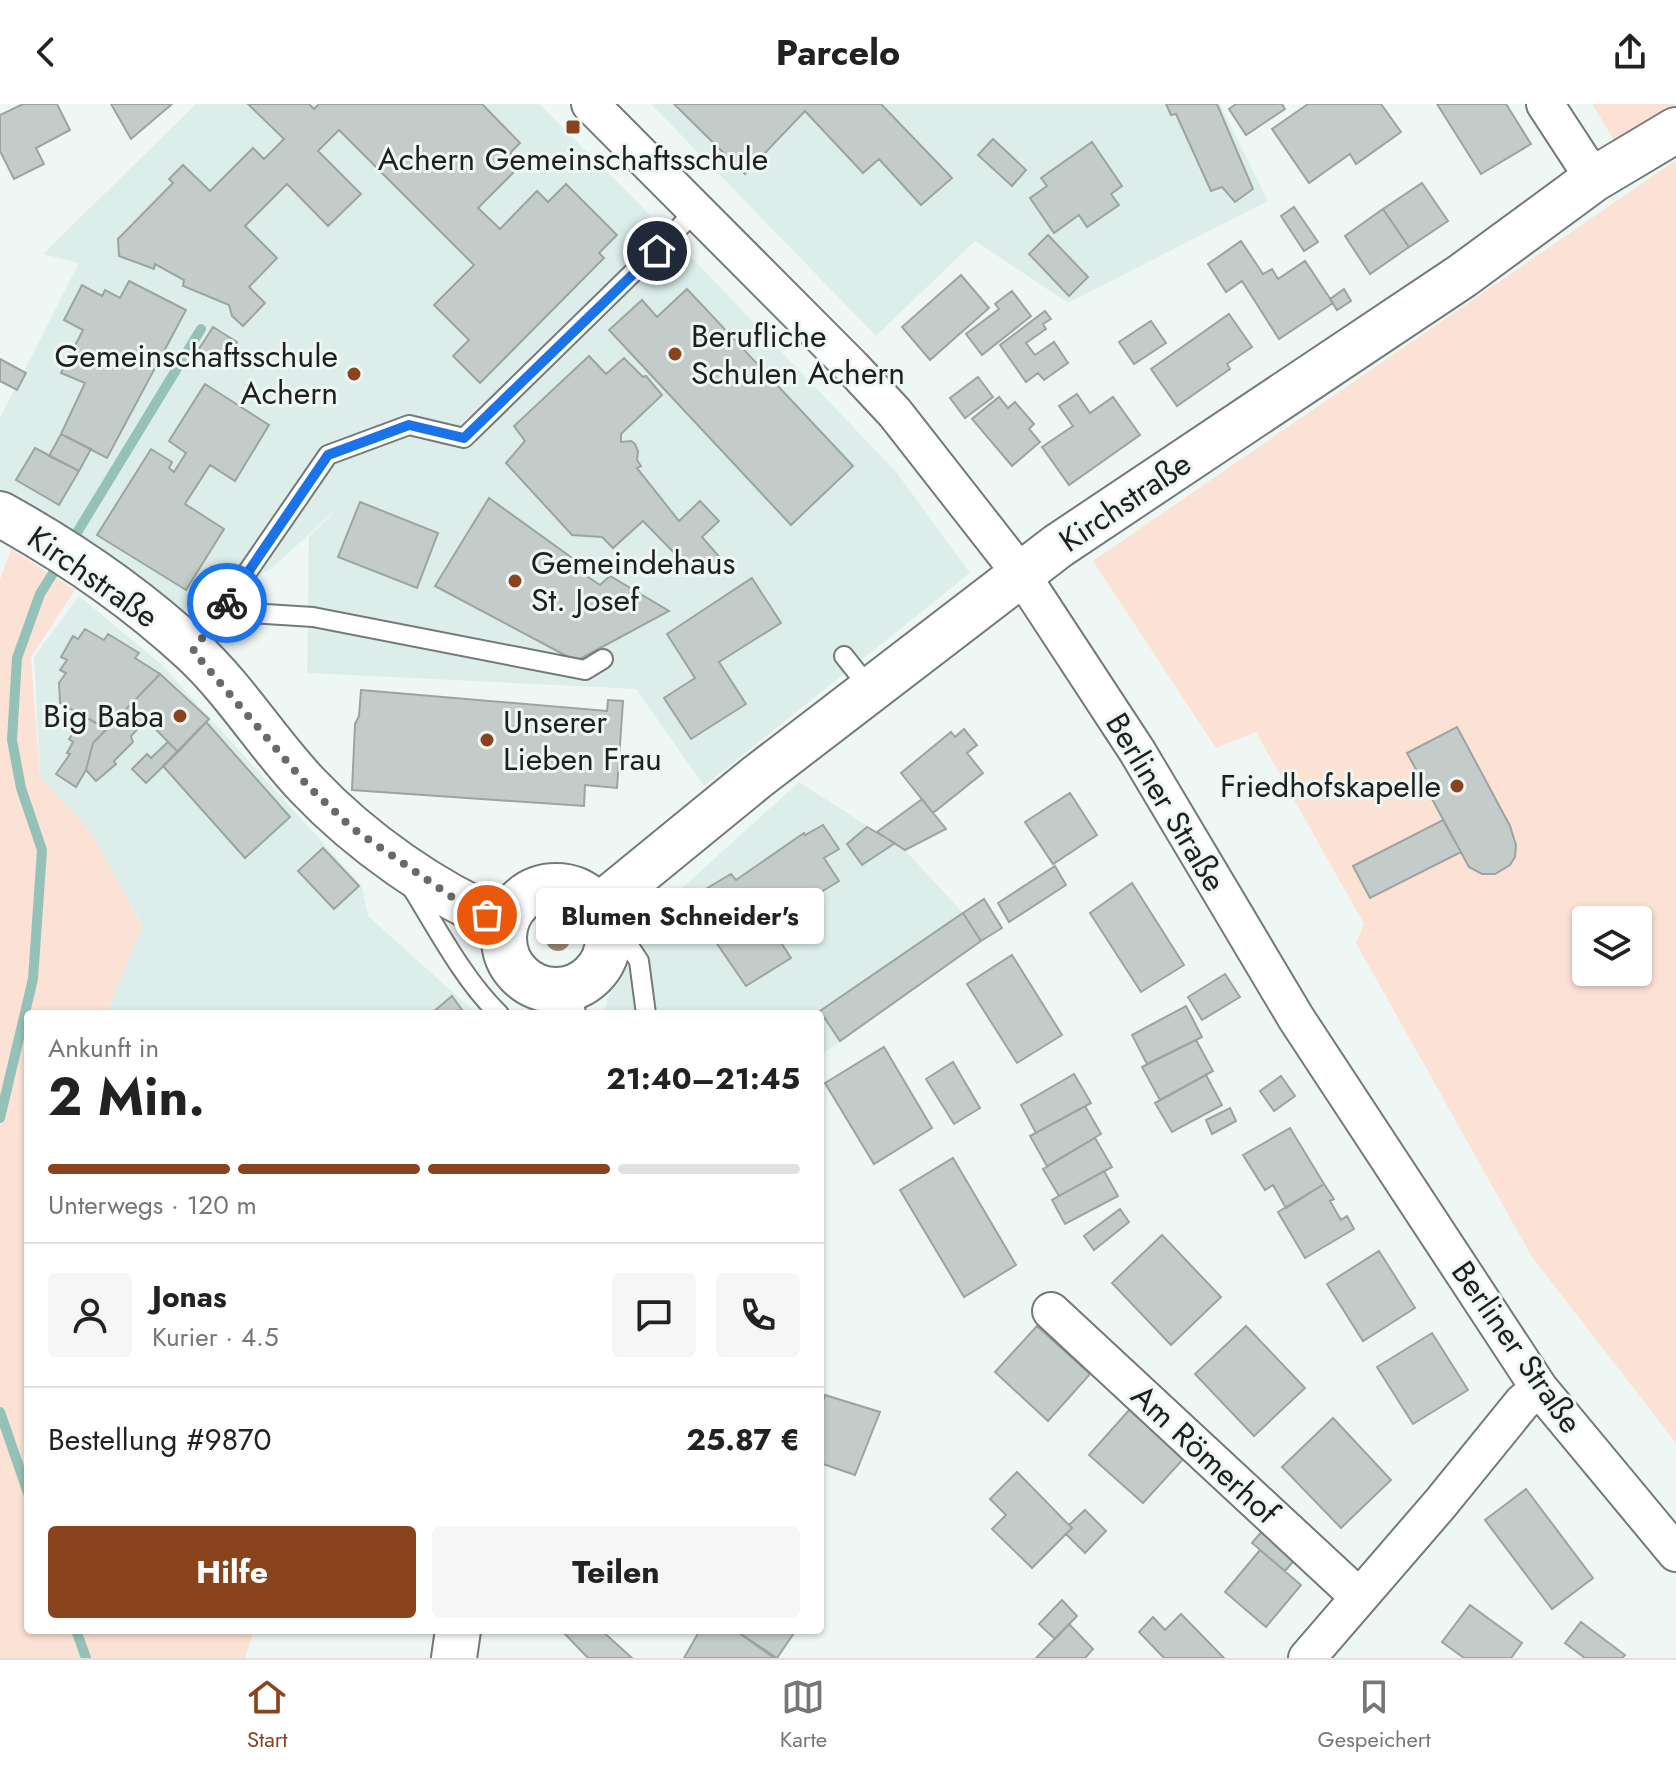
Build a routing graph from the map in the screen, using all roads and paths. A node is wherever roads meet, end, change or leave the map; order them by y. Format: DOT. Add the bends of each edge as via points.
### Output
graph roads {
  1 [pos="590,104"];
  2 [pos="1545,104"];
  3 [pos="1676,130"];
  4 [pos="1594,179"];
  5 [pos="695,212"];
  6 [pos="18,524"];
  7 [pos="1021,574"];
  8 [pos="221,611"];
  9 [pos="193,651"];
  10 [pos="844,656"];
  11 [pos="603,659"];
  12 [pos="871,690"];
  13 [pos="394,859"];
  14 [pos="506,923"];
  15 [pos="603,927"];
  16 [pos="560,1002"];
  17 [pos="495,1010"];
  18 [pos="645,1010"];
  19 [pos="1051,1311"];
  20 [pos="1539,1388"];
  21 [pos="1676,1553"];
  22 [pos="1359,1597"];
  23 [pos="457,1634"];
  24 [pos="454,1658"];
  25 [pos="1307,1658"];
  1 -- 5 [label="street, Berliner Straße"];
  2 -- 4 [label="street"];
  3 -- 4 [label="main road, Kirchstraße"];
  4 -- 7 [label="main road, Kirchstraße" via="1462,276"];
  5 -- 7 [label="street, Berliner Straße" via="895,413"];
  5 -- 8 [label="lane" via="464,438 409,425 328,455"];
  6 -- 9 [label="main road, Kirchstraße" via="91,570"];
  7 -- 12 [label="main road, Kirchstraße"];
  7 -- 20 [label="street, Berliner Straße" via="1137,751 1296,1018"];
  8 -- 9 [label="lane"];
  8 -- 11 [label="lane" via="313,617 585,670"];
  9 -- 13 [label="main road, Kirchstraße" via="307,785"];
  10 -- 12 [label="lane"];
  12 -- 15 [label="main road, Kirchstraße" via="745,787"];
  13 -- 14 [label="main road, Kirchstraße" via="468,908"];
  13 -- 17 [label="lane"];
  14 -- 15 [label="main road" via="519,900 541,887 566,886 590,897"];
  14 -- 16 [label="main road" via="505,950 519,975"];
  15 -- 16 [label="main road" via="603,961"];
  15 -- 18 [label="lane" via="639,961"];
  19 -- 22 [label="street, Am Römerhof"];
  20 -- 21 [label="street, Berliner Straße"];
  20 -- 22 [label="street"];
  22 -- 25 [label="street"];
  23 -- 24 [label="main road"];
}
